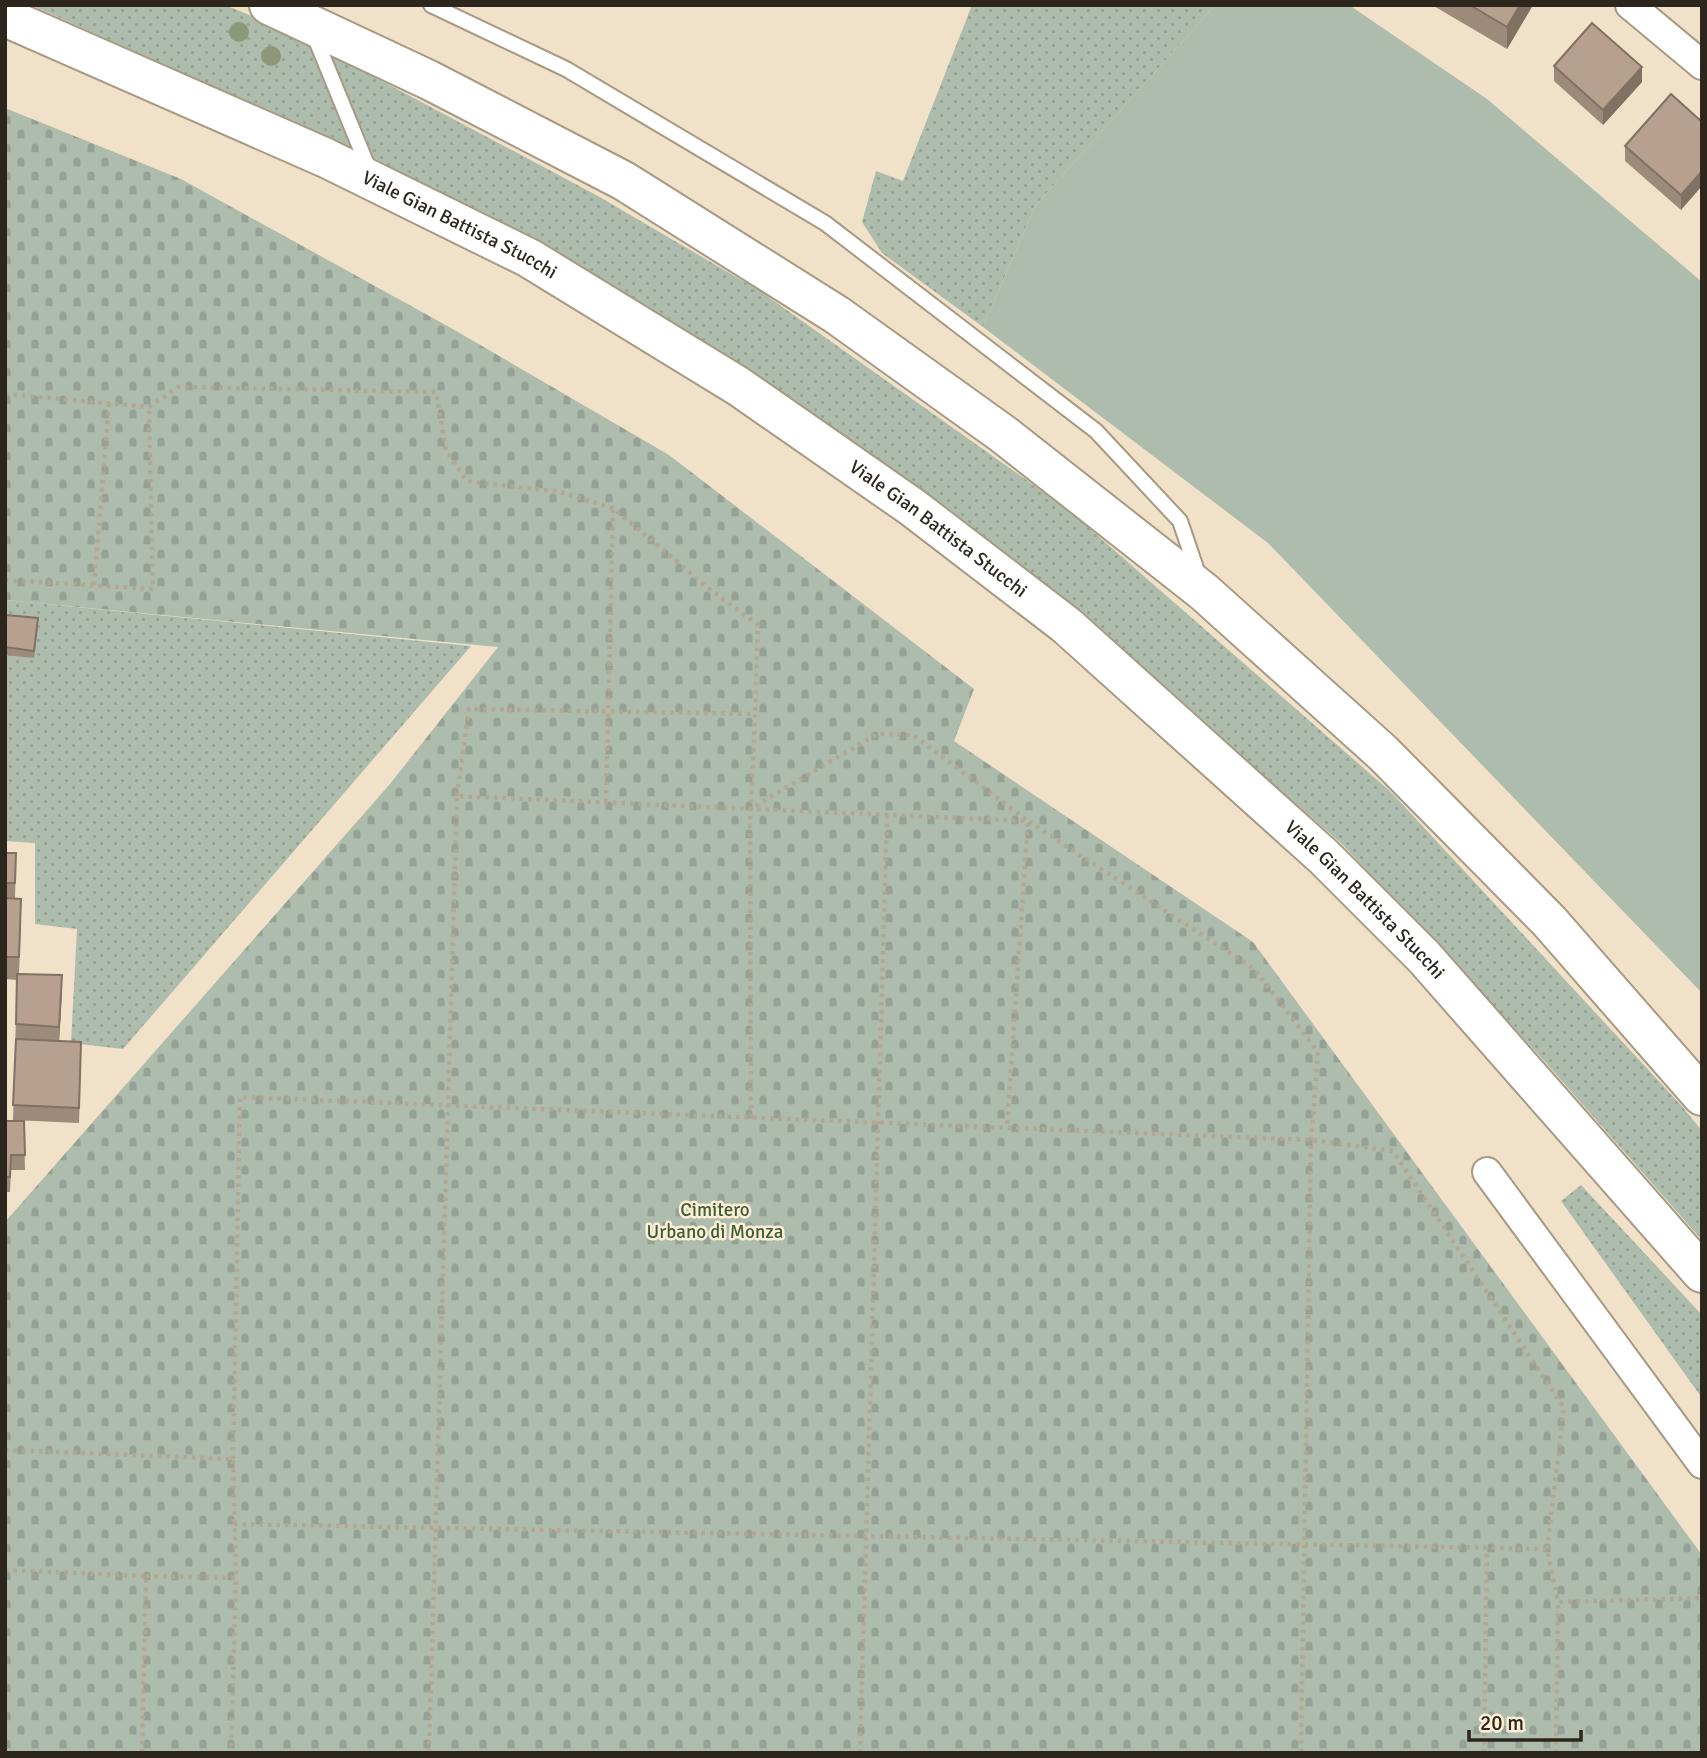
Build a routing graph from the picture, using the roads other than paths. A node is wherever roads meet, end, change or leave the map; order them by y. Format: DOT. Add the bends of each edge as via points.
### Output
graph roads {
  1 [pos="269,5"];
  2 [pos="431,5"];
  3 [pos="1630,5"];
  4 [pos="5,16"];
  5 [pos="309,24"];
  6 [pos="1702,65"];
  7 [pos="374,182"];
  8 [pos="1204,592"];
  9 [pos="1702,1096"];
  10 [pos="1487,1172"];
  11 [pos="1702,1273"];
  12 [pos="1702,1464"];
  1 -- 5 [label="main road"];
  2 -- 8 [label="lane" via="566,69 836,231 1096,431 1180,521"];
  3 -- 6 [label="street"];
  4 -- 7 [label="main road, Viale Gian Battista Stucchi"];
  5 -- 7 [label="lane"];
  5 -- 8 [label="main road" via="624,181 825,308 1003,434"];
  7 -- 11 [label="main road, Viale Gian Battista Stucchi" via="529,258 738,386 912,507 1066,625 1324,857 1424,957"];
  8 -- 9 [label="main road" via="1383,753 1549,920"];
  10 -- 12 [label="street"];
}
